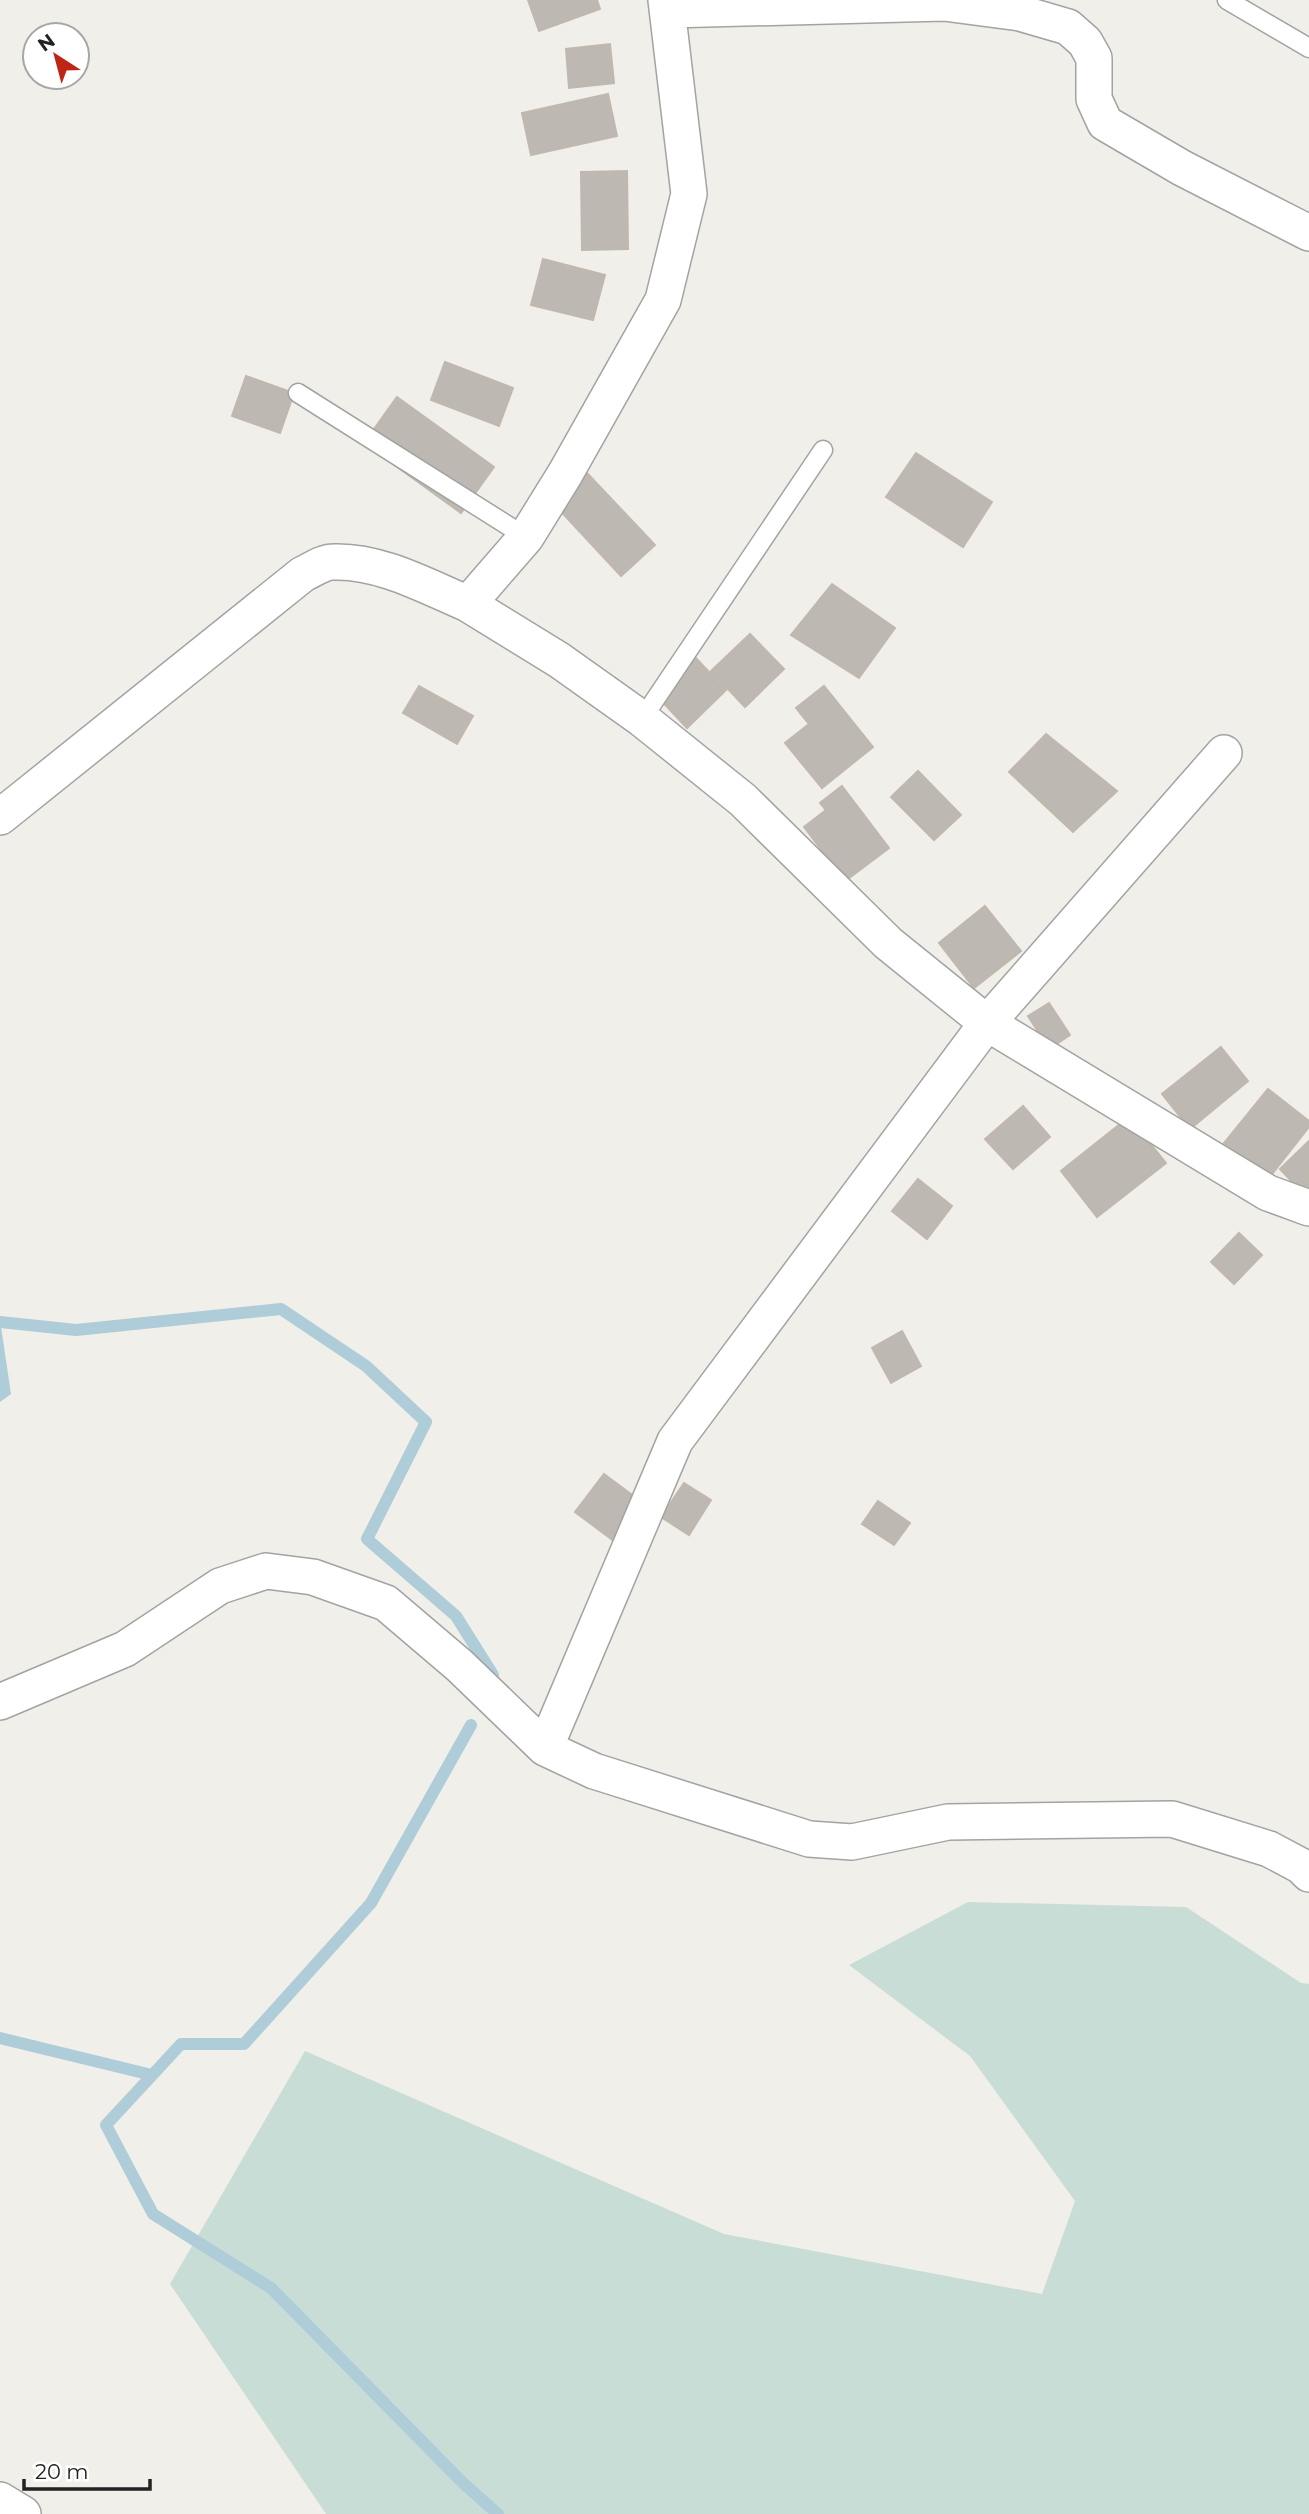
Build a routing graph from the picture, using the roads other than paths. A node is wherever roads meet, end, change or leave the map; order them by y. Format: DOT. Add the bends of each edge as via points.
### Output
graph roads {
  1 [pos="1227,0"];
  2 [pos="667,5"];
  3 [pos="1309,48"];
  4 [pos="1309,233"];
  5 [pos="298,393"];
  6 [pos="823,450"];
  7 [pos="526,537"];
  8 [pos="468,604"];
  9 [pos="642,719"];
  10 [pos="1224,753"];
  11 [pos="0,817"];
  12 [pos="987,1023"];
  13 [pos="1309,1208"];
  14 [pos="0,1702"];
  15 [pos="545,1748"];
  16 [pos="1309,1874"];
  17 [pos="0,2500"];
  18 [pos="23,2514"];
  1 -- 3 [label="lane"];
  2 -- 4 [label="street" via="944,3 1020,13 1068,27 1094,58 1094,99 1105,123"];
  2 -- 7 [label="street" via="689,194 663,300"];
  5 -- 7 [label="lane"];
  6 -- 9 [label="lane"];
  7 -- 8 [label="street"];
  8 -- 9 [label="street"];
  8 -- 11 [label="street" via="391,572 360,565 331,562 303,574"];
  9 -- 12 [label="street" via="744,800 888,943"];
  10 -- 12 [label="street"];
  12 -- 13 [label="street" via="1268,1193"];
  12 -- 15 [label="street" via="675,1441"];
  14 -- 15 [label="street" via="125,1649 220,1586 266,1571 313,1577 386,1602"];
  15 -- 16 [label="street" via="594,1771 809,1839 852,1842 948,1822 1172,1819 1269,1849"];
  17 -- 18 [label="street"];
}
